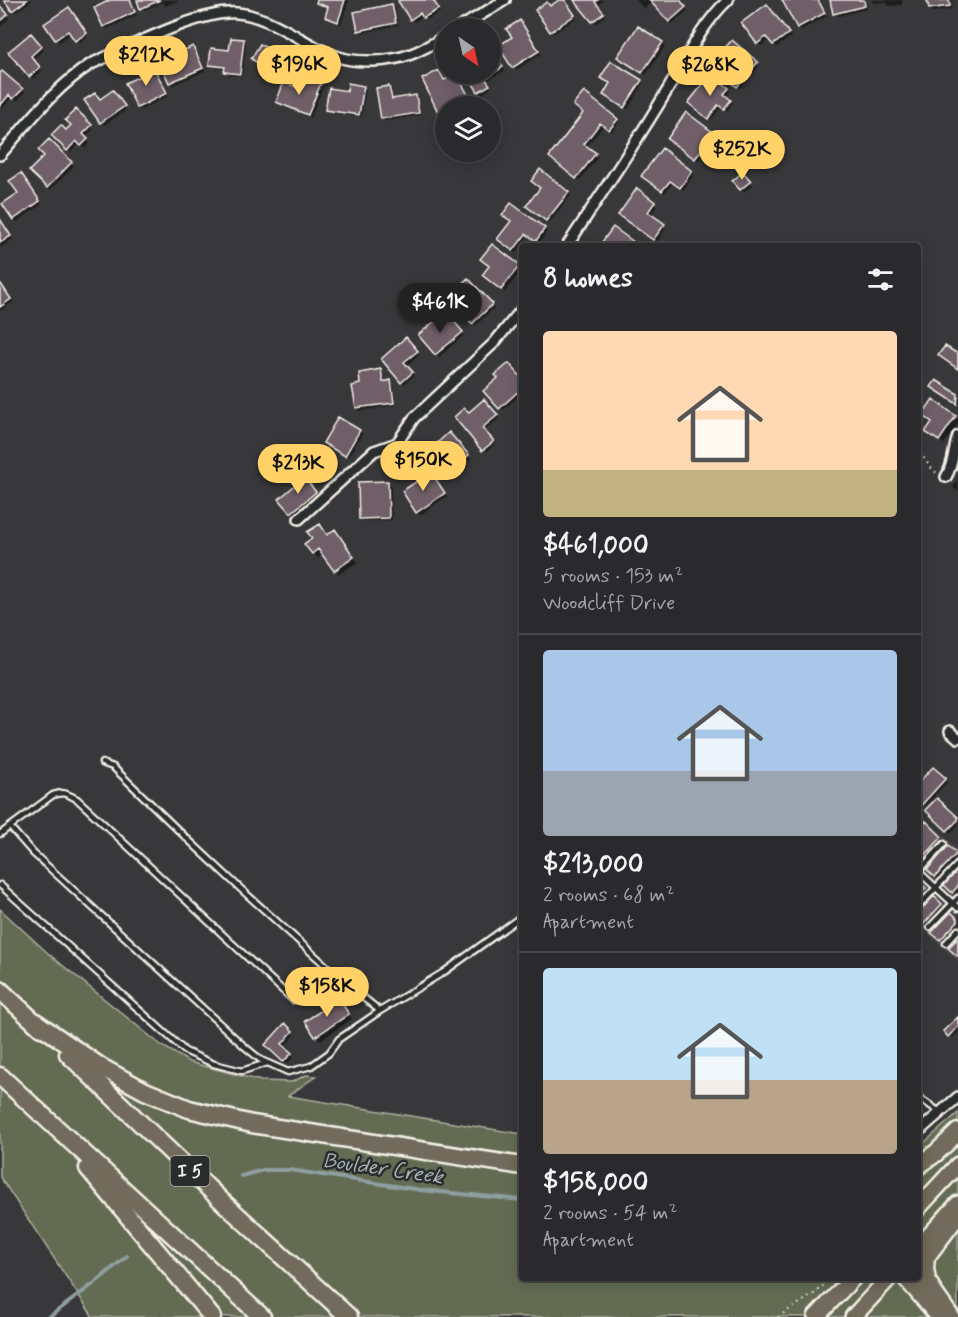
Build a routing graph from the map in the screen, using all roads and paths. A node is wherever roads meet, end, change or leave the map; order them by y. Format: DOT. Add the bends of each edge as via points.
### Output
graph roads {
  1 [pos="505,0"];
  2 [pos="723,2"];
  3 [pos="475,18"];
  4 [pos="435,42"];
  5 [pos="0,156"];
  6 [pos="569,243"];
  7 [pos="519,313"];
  8 [pos="958,436"];
  9 [pos="921,452"];
  10 [pos="946,477"];
  11 [pos="300,519"];
  12 [pos="950,731"];
  13 [pos="958,738"];
  14 [pos="102,763"];
  15 [pos="10,827"];
  16 [pos="0,834"];
  17 [pos="944,844"];
  18 [pos="958,864"];
  19 [pos="921,869"];
  20 [pos="921,875"];
  21 [pos="0,885"];
  22 [pos="936,888"];
  23 [pos="958,898"];
  24 [pos="953,903"];
  25 [pos="921,904"];
  26 [pos="958,908"];
  27 [pos="519,918"];
  28 [pos="930,927"];
  29 [pos="958,930"];
  30 [pos="946,943"];
  31 [pos="343,981"];
  32 [pos="0,990"];
  33 [pos="380,1011"];
  34 [pos="34,1021"];
  35 [pos="267,1063"];
  36 [pos="0,1076"];
  37 [pos="958,1097"];
  38 [pos="921,1099"];
  39 [pos="941,1113"];
  40 [pos="46,1118"];
  41 [pos="921,1130"];
  42 [pos="958,1132"];
  43 [pos="921,1164"];
  44 [pos="958,1165"];
  45 [pos="519,1166"];
  46 [pos="958,1204"];
  47 [pos="921,1205"];
  48 [pos="958,1215"];
  49 [pos="921,1245"];
  50 [pos="828,1281"];
  51 [pos="850,1281"];
  52 [pos="886,1281"];
  53 [pos="909,1281"];
  54 [pos="212,1317"];
  55 [pos="262,1317"];
  56 [pos="349,1317"];
  57 [pos="778,1317"];
  58 [pos="816,1317"];
  59 [pos="853,1317"];
  60 [pos="939,1317"];
  61 [pos="951,1317"];
  1 -- 3 [label="street"];
  2 -- 6 [label="street"];
  4 -- 5 [label="street" via="404,57 355,61 325,52 273,23 246,14 201,19 82,70 46,102"];
  7 -- 11 [label="street" via="494,343 414,418 397,443 374,451"];
  8 -- 10 [label="street"];
  9 -- 10 [label="path" via="931,468"];
  12 -- 13 [label="street"];
  14 -- 31 [label="lane" via="113,767"];
  15 -- 16 [label="lane"];
  15 -- 31 [label="lane" via="53,795 68,794 294,1000"];
  15 -- 35 [label="lane" via="33,853"];
  17 -- 19 [label="lane"];
  18 -- 22 [label="lane"];
  20 -- 22 [label="lane"];
  21 -- 35 [label="lane" via="185,1051 242,1071"];
  22 -- 24 [label="lane"];
  22 -- 25 [label="lane"];
  23 -- 24 [label="lane"];
  24 -- 26 [label="lane"];
  24 -- 28 [label="lane"];
  27 -- 33 [label="lane" via="444,972"];
  29 -- 30 [label="lane"];
  31 -- 33 [label="lane"];
  32 -- 34 [label="highway, I 5"];
  33 -- 35 [label="lane" via="339,1039 311,1066 288,1072"];
  34 -- 45 [label="highway" via="101,1067 189,1109 252,1124"];
  34 -- 56 [label="highway, I 5"];
  36 -- 40 [label="highway"];
  37 -- 39 [label="street"];
  38 -- 39 [label="lane"];
  39 -- 41 [label="street"];
  40 -- 54 [label="highway"];
  40 -- 55 [label="highway"];
  42 -- 43 [label="highway"];
  44 -- 47 [label="main road"];
  46 -- 49 [label="main road"];
  48 -- 61 [label="highway" via="926,1257 925,1269 934,1293"];
  50 -- 57 [label="path"];
  51 -- 58 [label="main road"];
  52 -- 59 [label="main road"];
  53 -- 60 [label="highway"];
}
